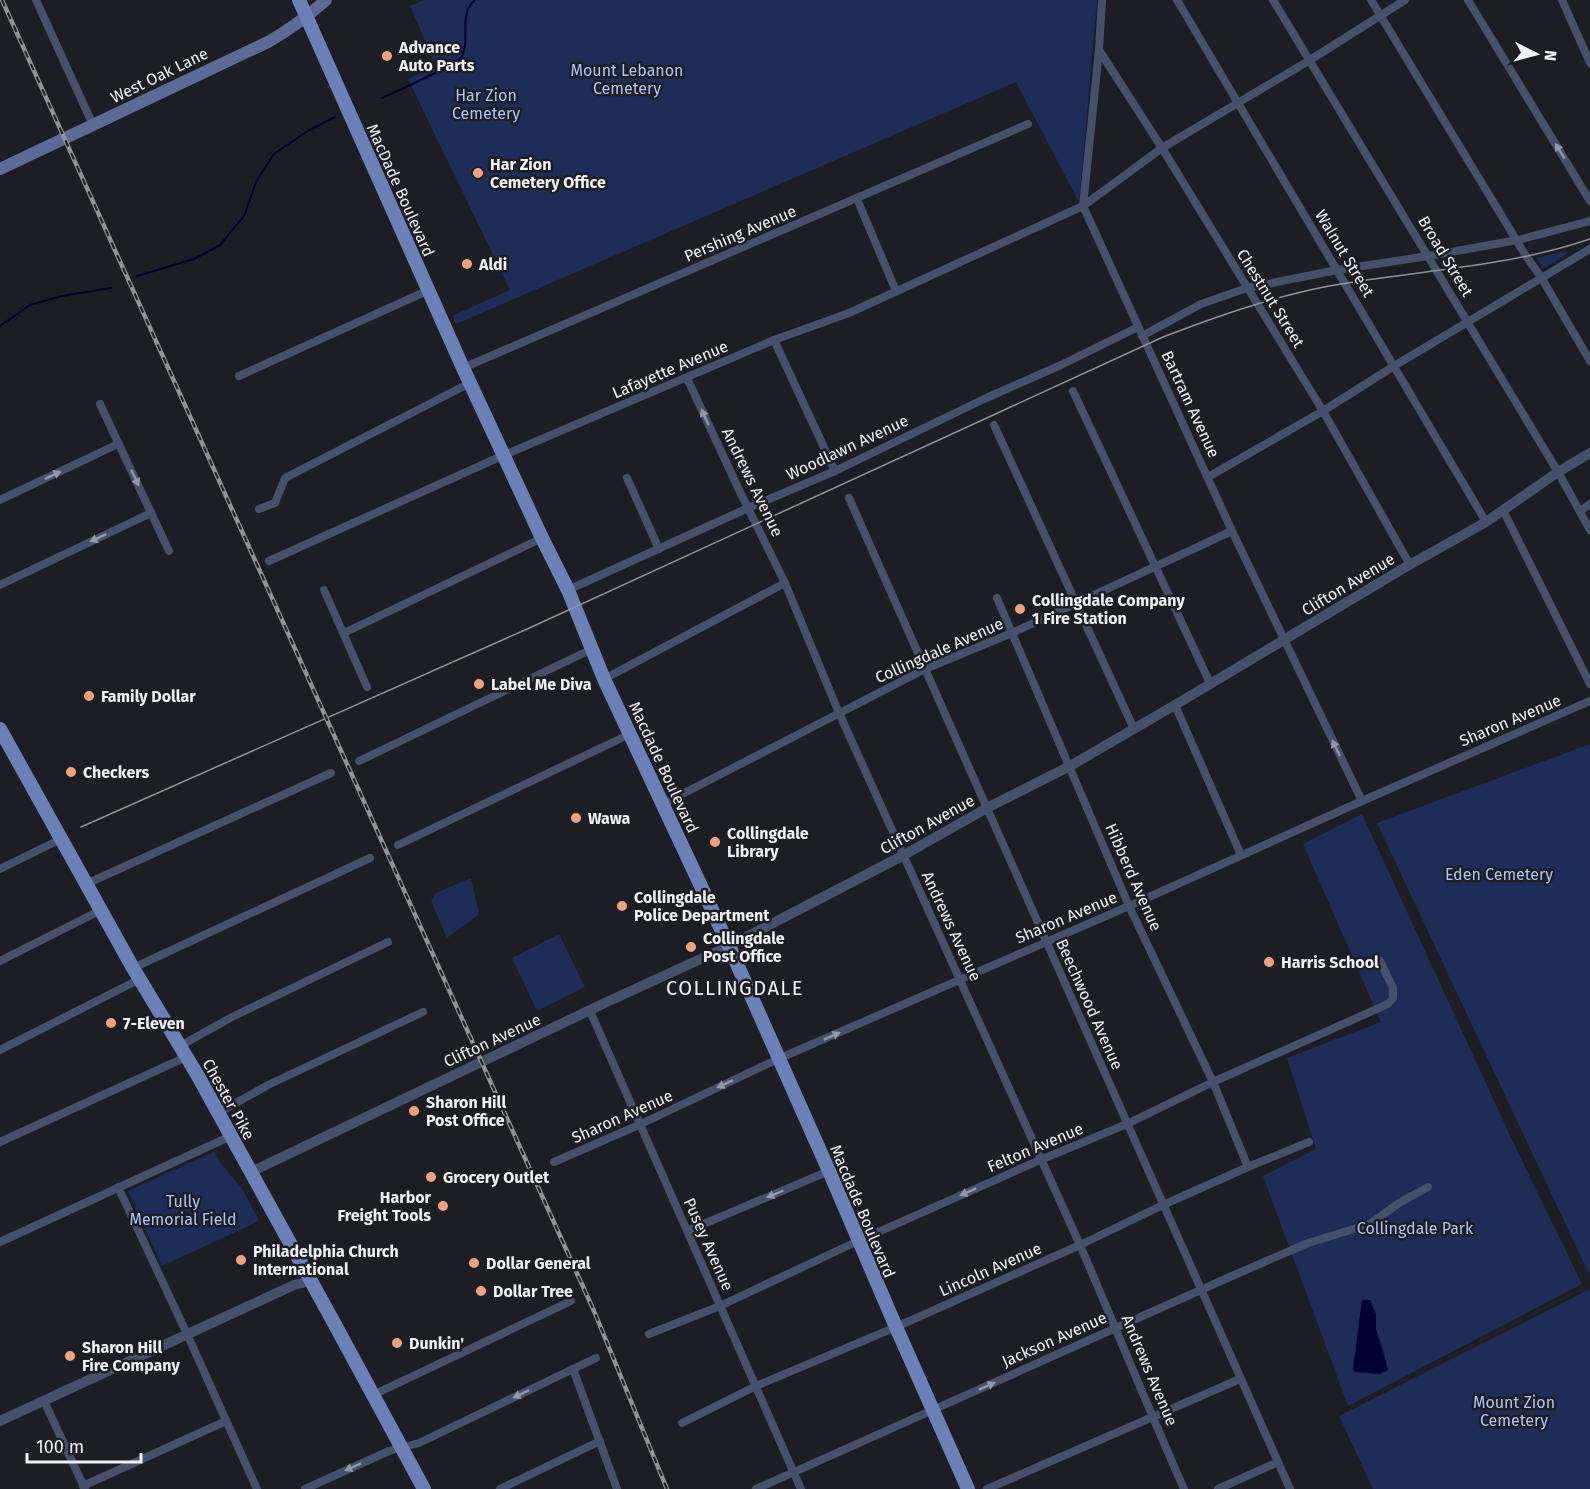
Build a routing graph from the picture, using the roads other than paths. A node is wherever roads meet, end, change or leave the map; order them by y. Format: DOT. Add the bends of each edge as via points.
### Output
graph roads {
  1 [pos="36,0"];
  2 [pos="299,0"];
  3 [pos="326,0"];
  4 [pos="1102,0"];
  5 [pos="1177,0"];
  6 [pos="1273,0"];
  7 [pos="1371,0"];
  8 [pos="1405,0"];
  9 [pos="1468,0"];
  10 [pos="1562,0"];
  11 [pos="1380,16"];
  12 [pos="306,17"];
  13 [pos="1099,50"];
  14 [pos="1310,60"];
  15 [pos="1590,63"];
  16 [pos="1239,103"];
  17 [pos="1028,124"];
  18 [pos="93,125"];
  19 [pos="1162,148"];
  20 [pos="0,169"];
  21 [pos="857,199"];
  22 [pos="1590,201"];
  23 [pos="1083,206"];
  24 [pos="1590,220"];
  25 [pos="1518,240"];
  26 [pos="1590,249"];
  27 [pos="1428,256"];
  28 [pos="1337,270"];
  29 [pos="1541,278"];
  30 [pos="1247,288"];
  31 [pos="429,290"];
  32 [pos="896,291"];
  33 [pos="1467,321"];
  34 [pos="1138,327"];
  35 [pos="1142,336"];
  36 [pos="774,340"];
  37 [pos="1590,361"];
  38 [pos="1394,366"];
  39 [pos="463,368"];
  40 [pos="239,376"];
  41 [pos="687,378"];
  42 [pos="470,383"];
  43 [pos="1073,391"];
  44 [pos="100,404"];
  45 [pos="1323,411"];
  46 [pos="994,425"];
  47 [pos="118,444"];
  48 [pos="1590,453"];
  49 [pos="504,455"];
  50 [pos="835,471"];
  51 [pos="1558,472"];
  52 [pos="1208,477"];
  53 [pos="627,478"];
  54 [pos="849,498"];
  55 [pos="0,500"];
  56 [pos="1590,504"];
  57 [pos="748,508"];
  58 [pos="259,509"];
  59 [pos="1503,510"];
  60 [pos="1580,511"];
  61 [pos="151,513"];
  62 [pos="1486,522"];
  63 [pos="1590,530"];
  64 [pos="1233,531"];
  65 [pos="542,538"];
  66 [pos="659,549"];
  67 [pos="169,551"];
  68 [pos="269,561"];
  69 [pos="1410,565"];
  70 [pos="1155,566"];
  71 [pos="785,583"];
  72 [pos="0,585"];
  73 [pos="324,590"];
  74 [pos="568,590"];
  75 [pos="997,598"];
  76 [pos="1076,603"];
  77 [pos="344,633"];
  78 [pos="1012,633"];
  79 [pos="1284,639"];
  80 [pos="592,649"];
  81 [pos="925,669"];
  82 [pos="604,679"];
  83 [pos="1210,683"];
  84 [pos="1590,684"];
  85 [pos="367,687"];
  86 [pos="1590,701"];
  87 [pos="1174,705"];
  88 [pos="839,713"];
  89 [pos="0,729"];
  90 [pos="1134,729"];
  91 [pos="630,734"];
  92 [pos="358,761"];
  93 [pos="1070,766"];
  94 [pos="331,773"];
  95 [pos="1362,801"];
  96 [pos="663,804"];
  97 [pos="987,808"];
  98 [pos="61,838"];
  99 [pos="398,845"];
  100 [pos="904,855"];
  101 [pos="1241,855"];
  102 [pos="370,858"];
  103 [pos="1,867"];
  104 [pos="86,884"];
  105 [pos="1129,906"];
  106 [pos="101,910"];
  107 [pos="388,942"];
  108 [pos="1046,942"];
  109 [pos="729,946"];
  110 [pos="0,961"];
  111 [pos="1380,961"];
  112 [pos="137,974"];
  113 [pos="960,979"];
  114 [pos="590,1011"];
  115 [pos="423,1012"];
  116 [pos="0,1050"];
  117 [pos="183,1051"];
  118 [pos="778,1059"];
  119 [pos="1213,1082"];
  120 [pos="218,1113"];
  121 [pos="641,1124"];
  122 [pos="1127,1124"];
  123 [pos="231,1136"];
  124 [pos="0,1142"];
  125 [pos="1309,1142"];
  126 [pos="1040,1160"];
  127 [pos="554,1162"];
  128 [pos="1248,1167"];
  129 [pos="829,1171"];
  130 [pos="251,1172"];
  131 [pos="118,1187"];
  132 [pos="1428,1187"];
  133 [pos="1163,1205"];
  134 [pos="687,1231"];
  135 [pos="858,1241"];
  136 [pos="0,1242"];
  137 [pos="1080,1245"];
  138 [pos="311,1281"];
  139 [pos="1201,1291"];
  140 [pos="571,1301"];
  141 [pos="720,1306"];
  142 [pos="896,1327"];
  143 [pos="1116,1327"];
  144 [pos="187,1334"];
  145 [pos="649,1334"];
  146 [pos="596,1358"];
  147 [pos="573,1369"];
  148 [pos="1240,1379"];
  149 [pos="756,1386"];
  150 [pos="373,1395"];
  151 [pos="44,1401"];
  152 [pos="933,1410"];
  153 [pos="1152,1416"];
  154 [pos="0,1421"];
  155 [pos="226,1422"];
  156 [pos="682,1423"];
  157 [pos="600,1441"];
  158 [pos="401,1448"];
  159 [pos="1278,1462"];
  160 [pos="793,1472"];
  161 [pos="84,1488"];
  162 [pos="257,1489"];
  163 [pos="305,1489"];
  164 [pos="424,1489"];
  165 [pos="500,1489"];
  166 [pos="617,1489"];
  167 [pos="756,1489"];
  168 [pos="801,1489"];
  169 [pos="969,1489"];
  170 [pos="987,1489"];
  171 [pos="1184,1489"];
  172 [pos="1218,1489"];
  173 [pos="1290,1489"];
  1 -- 18 [label="street"];
  2 -- 12 [label="main road"];
  3 -- 12 [label="main road, West Oak Lane"];
  4 -- 13 [label="street"];
  5 -- 16 [label="street, Walnut Street"];
  6 -- 14 [label="street, Broad Street"];
  7 -- 11 [label="street"];
  8 -- 11 [label="street, Lafayette Avenue"];
  22 -- 9 [label="street, one-way"];
  10 -- 15 [label="street"];
  11 -- 14 [label="street, Lafayette Avenue"];
  11 -- 25 [label="street"];
  12 -- 18 [label="main road, West Oak Lane" via="267,42"];
  12 -- 31 [label="main road, MacDade Boulevard"];
  13 -- 19 [label="street, Chestnut Street"];
  13 -- 23 [label="street"];
  14 -- 16 [label="street, Lafayette Avenue"];
  14 -- 27 [label="street, Broad Street"];
  16 -- 19 [label="street, Lafayette Avenue"];
  16 -- 28 [label="street, Walnut Street"];
  17 -- 21 [label="street, Pershing Avenue"];
  18 -- 20 [label="main road, West Oak Lane"];
  19 -- 23 [label="street, Lafayette Avenue"];
  19 -- 30 [label="street, Chestnut Street"];
  21 -- 32 [label="street"];
  21 -- 39 [label="street, Pershing Avenue"];
  23 -- 32 [label="street, Lafayette Avenue"];
  23 -- 34 [label="street, Bartram Avenue"];
  24 -- 25 [label="street"];
  25 -- 27 [label="street"];
  25 -- 29 [label="street"];
  26 -- 29 [label="street"];
  27 -- 28 [label="street"];
  27 -- 33 [label="street, Broad Street"];
  28 -- 30 [label="street"];
  28 -- 38 [label="street, Walnut Street"];
  29 -- 33 [label="street"];
  29 -- 37 [label="street"];
  30 -- 35 [label="street" via="1201,304"];
  30 -- 45 [label="street, Chestnut Street"];
  31 -- 39 [label="main road, Macdade Boulevard"];
  31 -- 40 [label="street"];
  32 -- 36 [label="street, Lafayette Avenue"];
  33 -- 38 [label="street"];
  33 -- 51 [label="street, Broad Street"];
  34 -- 35 [label="street, Bartram Avenue"];
  34 -- 50 [label="street, Woodlawn Avenue"];
  35 -- 52 [label="street, Bartram Avenue"];
  36 -- 41 [label="street, Lafayette Avenue"];
  36 -- 50 [label="street"];
  38 -- 45 [label="street"];
  38 -- 62 [label="street, Walnut Street"];
  39 -- 42 [label="main road, Macdade Boulevard"];
  41 -- 49 [label="street, Lafayette Avenue"];
  57 -- 41 [label="street, Andrews Avenue, one-way"];
  42 -- 49 [label="main road, Macdade Boulevard"];
  42 -- 58 [label="street" via="285,478 275,503"];
  43 -- 70 [label="street"];
  44 -- 47 [label="street"];
  45 -- 52 [label="street"];
  45 -- 69 [label="street, Chestnut Street"];
  46 -- 76 [label="street"];
  55 -- 47 [label="street, one-way"];
  47 -- 61 [label="street, one-way"];
  48 -- 51 [label="street, Clifton Avenue"];
  49 -- 65 [label="main road, Macdade Boulevard"];
  49 -- 68 [label="street, Lafayette Avenue"];
  50 -- 57 [label="street, Woodlawn Avenue"];
  51 -- 59 [label="street, Clifton Avenue"];
  51 -- 60 [label="street, Broad Street"];
  52 -- 64 [label="street, Bartram Avenue"];
  53 -- 66 [label="street"];
  54 -- 81 [label="street, Beechwood Avenue"];
  56 -- 60 [label="street"];
  57 -- 66 [label="street, Woodlawn Avenue"];
  57 -- 71 [label="street, Andrews Avenue"];
  59 -- 62 [label="street, Clifton Avenue"];
  59 -- 84 [label="street"];
  60 -- 63 [label="street, Broad Street"];
  61 -- 67 [label="street"];
  61 -- 72 [label="street, one-way"];
  62 -- 69 [label="street, Clifton Avenue"];
  64 -- 70 [label="street, Collingdale Avenue"];
  64 -- 79 [label="street, Bartram Avenue"];
  65 -- 74 [label="main road, Macdade Boulevard"];
  65 -- 77 [label="street"];
  66 -- 74 [label="street, Woodlawn Avenue"];
  69 -- 79 [label="street, Clifton Avenue"];
  70 -- 76 [label="street, Collingdale Avenue"];
  70 -- 83 [label="street"];
  71 -- 82 [label="street"];
  71 -- 88 [label="street, Andrews Avenue"];
  73 -- 77 [label="street"];
  74 -- 80 [label="main road, Macdade Boulevard"];
  75 -- 78 [label="street, Hibberd Avenue"];
  76 -- 78 [label="street, Collingdale Avenue"];
  76 -- 90 [label="street"];
  77 -- 85 [label="street"];
  78 -- 81 [label="street, Collingdale Avenue"];
  78 -- 93 [label="street, Hibberd Avenue"];
  79 -- 83 [label="street, Clifton Avenue"];
  95 -- 79 [label="street, Bartram Avenue, one-way"];
  80 -- 82 [label="main road, Macdade Boulevard"];
  80 -- 92 [label="street"];
  81 -- 88 [label="street, Collingdale Avenue"];
  81 -- 97 [label="street, Beechwood Avenue"];
  82 -- 91 [label="main road, Macdade Boulevard"];
  83 -- 87 [label="street, Clifton Avenue"];
  86 -- 95 [label="street, Sharon Avenue"];
  87 -- 90 [label="street, Clifton Avenue"];
  87 -- 101 [label="street"];
  88 -- 96 [label="street, Collingdale Avenue"];
  88 -- 100 [label="street, Andrews Avenue"];
  89 -- 98 [label="main road, Chester Pike"];
  90 -- 93 [label="street, Clifton Avenue"];
  91 -- 96 [label="main road, Macdade Boulevard"];
  91 -- 99 [label="street"];
  93 -- 97 [label="street, Clifton Avenue"];
  93 -- 105 [label="street, Hibberd Avenue"];
  94 -- 104 [label="street"];
  95 -- 101 [label="street, Sharon Avenue"];
  96 -- 109 [label="main road, Macdade Boulevard"];
  97 -- 100 [label="street, Clifton Avenue"];
  97 -- 108 [label="street, Beechwood Avenue"];
  98 -- 103 [label="street"];
  98 -- 104 [label="main road, Chester Pike"];
  100 -- 109 [label="street, Clifton Avenue"];
  100 -- 113 [label="street, Andrews Avenue"];
  101 -- 105 [label="street, Sharon Avenue"];
  102 -- 112 [label="street"];
  104 -- 106 [label="main road, Chester Pike"];
  105 -- 108 [label="street, Sharon Avenue"];
  105 -- 119 [label="street, Hibberd Avenue"];
  106 -- 110 [label="street"];
  106 -- 112 [label="main road, Chester Pike"];
  107 -- 117 [label="street" via="232,1017"];
  108 -- 113 [label="street, Sharon Avenue"];
  108 -- 122 [label="street, Beechwood Avenue"];
  109 -- 114 [label="street, Clifton Avenue"];
  109 -- 118 [label="main road, Macdade Boulevard"];
  111 -- 119 [label="street, Felton Avenue" via="1393,988 1388,1004"];
  112 -- 116 [label="street"];
  112 -- 117 [label="main road, Chester Pike"];
  118 -- 113 [label="street, Sharon Avenue, one-way"];
  113 -- 126 [label="street, Andrews Avenue"];
  114 -- 121 [label="street, Pusey Avenue"];
  114 -- 130 [label="street, Clifton Avenue"];
  115 -- 120 [label="street" via="268,1085"];
  117 -- 120 [label="main road, Chester Pike"];
  117 -- 124 [label="street"];
  118 -- 121 [label="street, Sharon Avenue, one-way"];
  118 -- 129 [label="main road, Macdade Boulevard"];
  119 -- 122 [label="street, Felton Avenue"];
  119 -- 128 [label="street, Hibberd Avenue"];
  120 -- 123 [label="main road, Chester Pike"];
  121 -- 127 [label="street, Sharon Avenue"];
  121 -- 134 [label="street, Pusey Avenue"];
  122 -- 126 [label="street, Felton Avenue"];
  122 -- 133 [label="street, Beechwood Avenue"];
  123 -- 130 [label="main road, Chester Pike"];
  123 -- 131 [label="street"];
  125 -- 128 [label="street, Lincoln Avenue"];
  126 -- 135 [label="street, Felton Avenue, one-way"];
  126 -- 137 [label="street, Andrews Avenue"];
  128 -- 133 [label="street, Lincoln Avenue"];
  129 -- 134 [label="street, one-way"];
  129 -- 135 [label="main road, Macdade Boulevard"];
  130 -- 138 [label="main road, Chester Pike"];
  131 -- 136 [label="street"];
  131 -- 144 [label="street"];
  132 -- 139 [label="street, Jackson Avenue" via="1370,1224 1308,1243"];
  133 -- 137 [label="street, Lincoln Avenue"];
  133 -- 139 [label="street, Beechwood Avenue"];
  134 -- 141 [label="street, Pusey Avenue"];
  135 -- 141 [label="street, Felton Avenue"];
  135 -- 142 [label="main road, Macdade Boulevard"];
  137 -- 142 [label="street, Lincoln Avenue"];
  137 -- 143 [label="street, Andrews Avenue"];
  138 -- 144 [label="street" via="294,1285"];
  138 -- 150 [label="main road, Chester Pike"];
  139 -- 143 [label="street, Jackson Avenue"];
  139 -- 148 [label="street, Beechwood Avenue"];
  140 -- 150 [label="street"];
  141 -- 145 [label="street, Felton Avenue"];
  141 -- 149 [label="street, Pusey Avenue"];
  142 -- 149 [label="street, Lincoln Avenue"];
  142 -- 152 [label="main road, Macdade Boulevard"];
  152 -- 143 [label="street, Jackson Avenue, one-way"];
  143 -- 153 [label="street, Andrews Avenue"];
  144 -- 151 [label="street"];
  144 -- 155 [label="street"];
  146 -- 147 [label="street"];
  147 -- 157 [label="street"];
  147 -- 158 [label="street, one-way"];
  148 -- 153 [label="street"];
  148 -- 159 [label="street, Beechwood Avenue"];
  149 -- 156 [label="street, Lincoln Avenue"];
  149 -- 160 [label="street, Pusey Avenue"];
  150 -- 158 [label="main road, Chester Pike"];
  151 -- 154 [label="street"];
  151 -- 161 [label="street"];
  152 -- 160 [label="street, Jackson Avenue"];
  152 -- 169 [label="main road, Macdade Boulevard"];
  153 -- 170 [label="street"];
  153 -- 171 [label="street, Andrews Avenue"];
  155 -- 161 [label="street"];
  155 -- 162 [label="street"];
  157 -- 165 [label="street"];
  157 -- 166 [label="street"];
  158 -- 163 [label="street, one-way"];
  158 -- 164 [label="main road, Chester Pike"];
  159 -- 172 [label="street"];
  159 -- 173 [label="street, Beechwood Avenue"];
  160 -- 167 [label="street, Jackson Avenue"];
  160 -- 168 [label="street, Pusey Avenue"];
}
